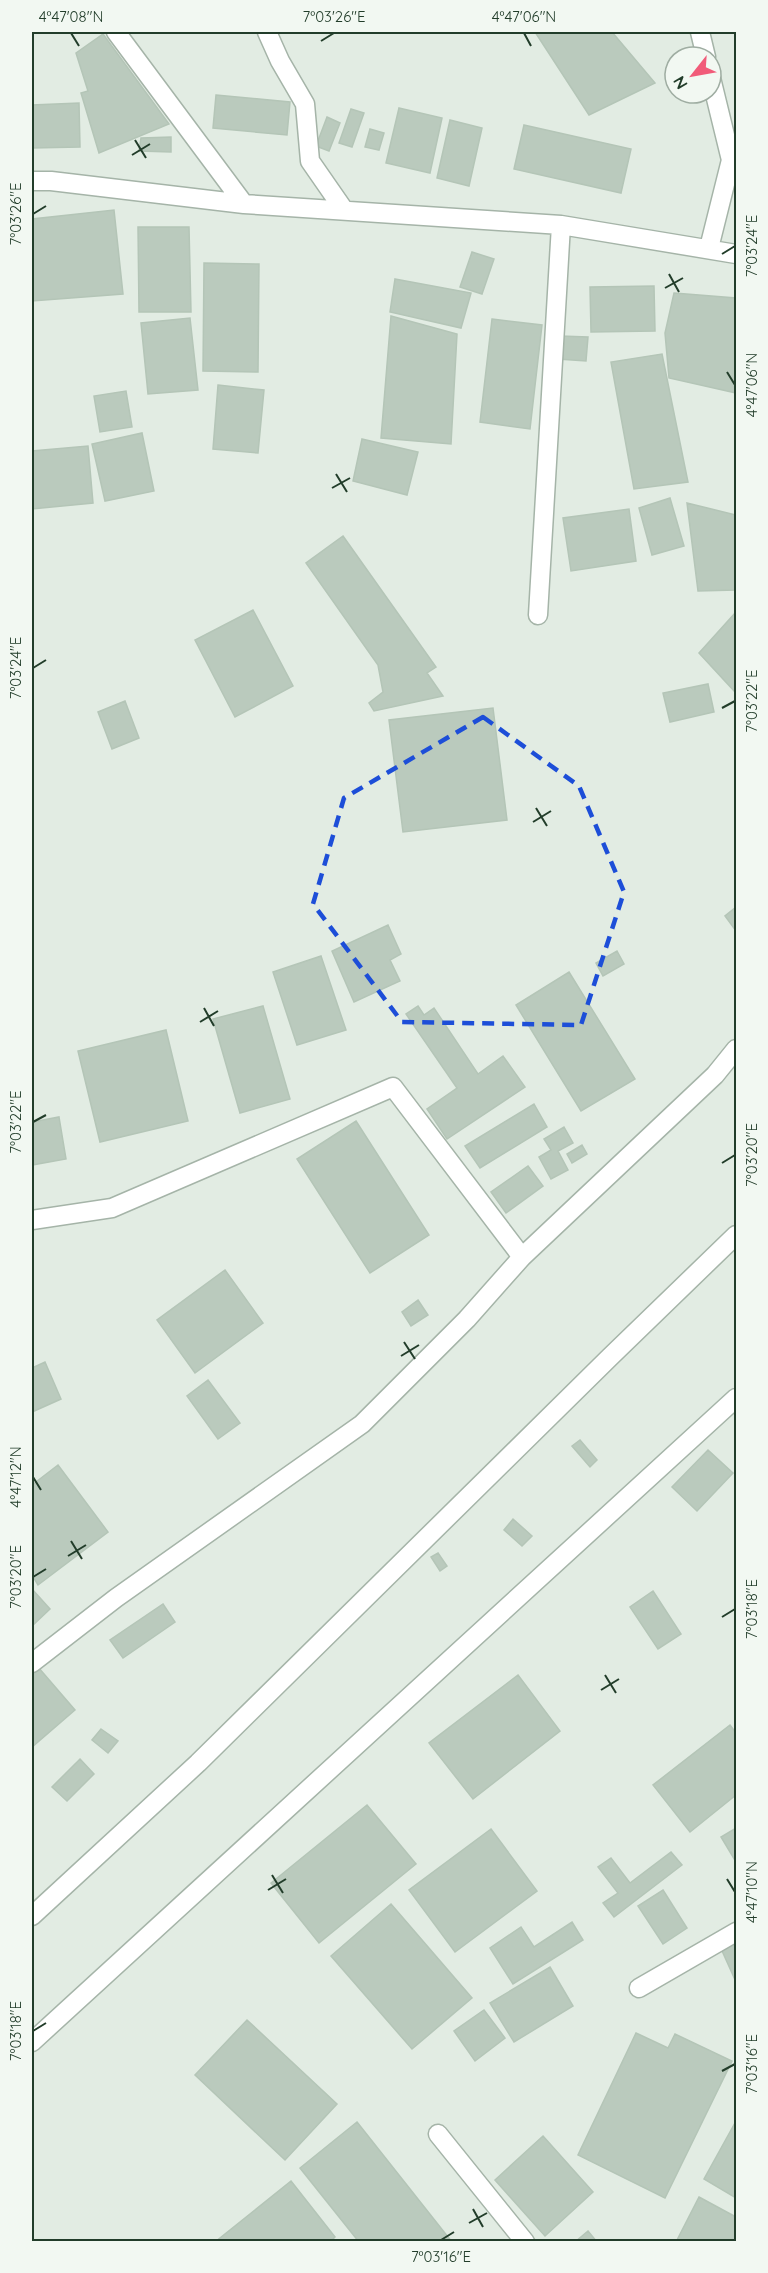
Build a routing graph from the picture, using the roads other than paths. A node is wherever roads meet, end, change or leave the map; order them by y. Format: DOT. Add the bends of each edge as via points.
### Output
graph roads {
  1 [pos="116,32"];
  2 [pos="267,32"];
  3 [pos="718,105"];
  4 [pos="32,181"];
  5 [pos="244,204"];
  6 [pos="344,210"];
  7 [pos="561,225"];
  8 [pos="709,248"];
  9 [pos="736,254"];
  10 [pos="538,615"];
  11 [pos="736,1049"];
  12 [pos="32,1220"];
  13 [pos="736,1235"];
  14 [pos="522,1257"];
  15 [pos="736,1398"];
  16 [pos="32,1664"];
  17 [pos="32,1916"];
  18 [pos="736,1932"];
  19 [pos="639,1988"];
  20 [pos="32,2042"];
  21 [pos="438,2134"];
  22 [pos="525,2241"];
  1 -- 5 [label="street"];
  2 -- 6 [label="street" via="305,104 310,161"];
  3 -- 8 [label="street" via="731,160"];
  4 -- 5 [label="street"];
  5 -- 6 [label="street"];
  6 -- 7 [label="street"];
  7 -- 8 [label="street"];
  7 -- 10 [label="street"];
  8 -- 9 [label="street"];
  11 -- 14 [label="street" via="715,1075"];
  12 -- 14 [label="street" via="112,1208 393,1087"];
  13 -- 17 [label="street" via="198,1763"];
  14 -- 16 [label="street" via="362,1425 116,1598"];
  15 -- 20 [label="street"];
  18 -- 19 [label="street"];
  21 -- 22 [label="street"];
}
